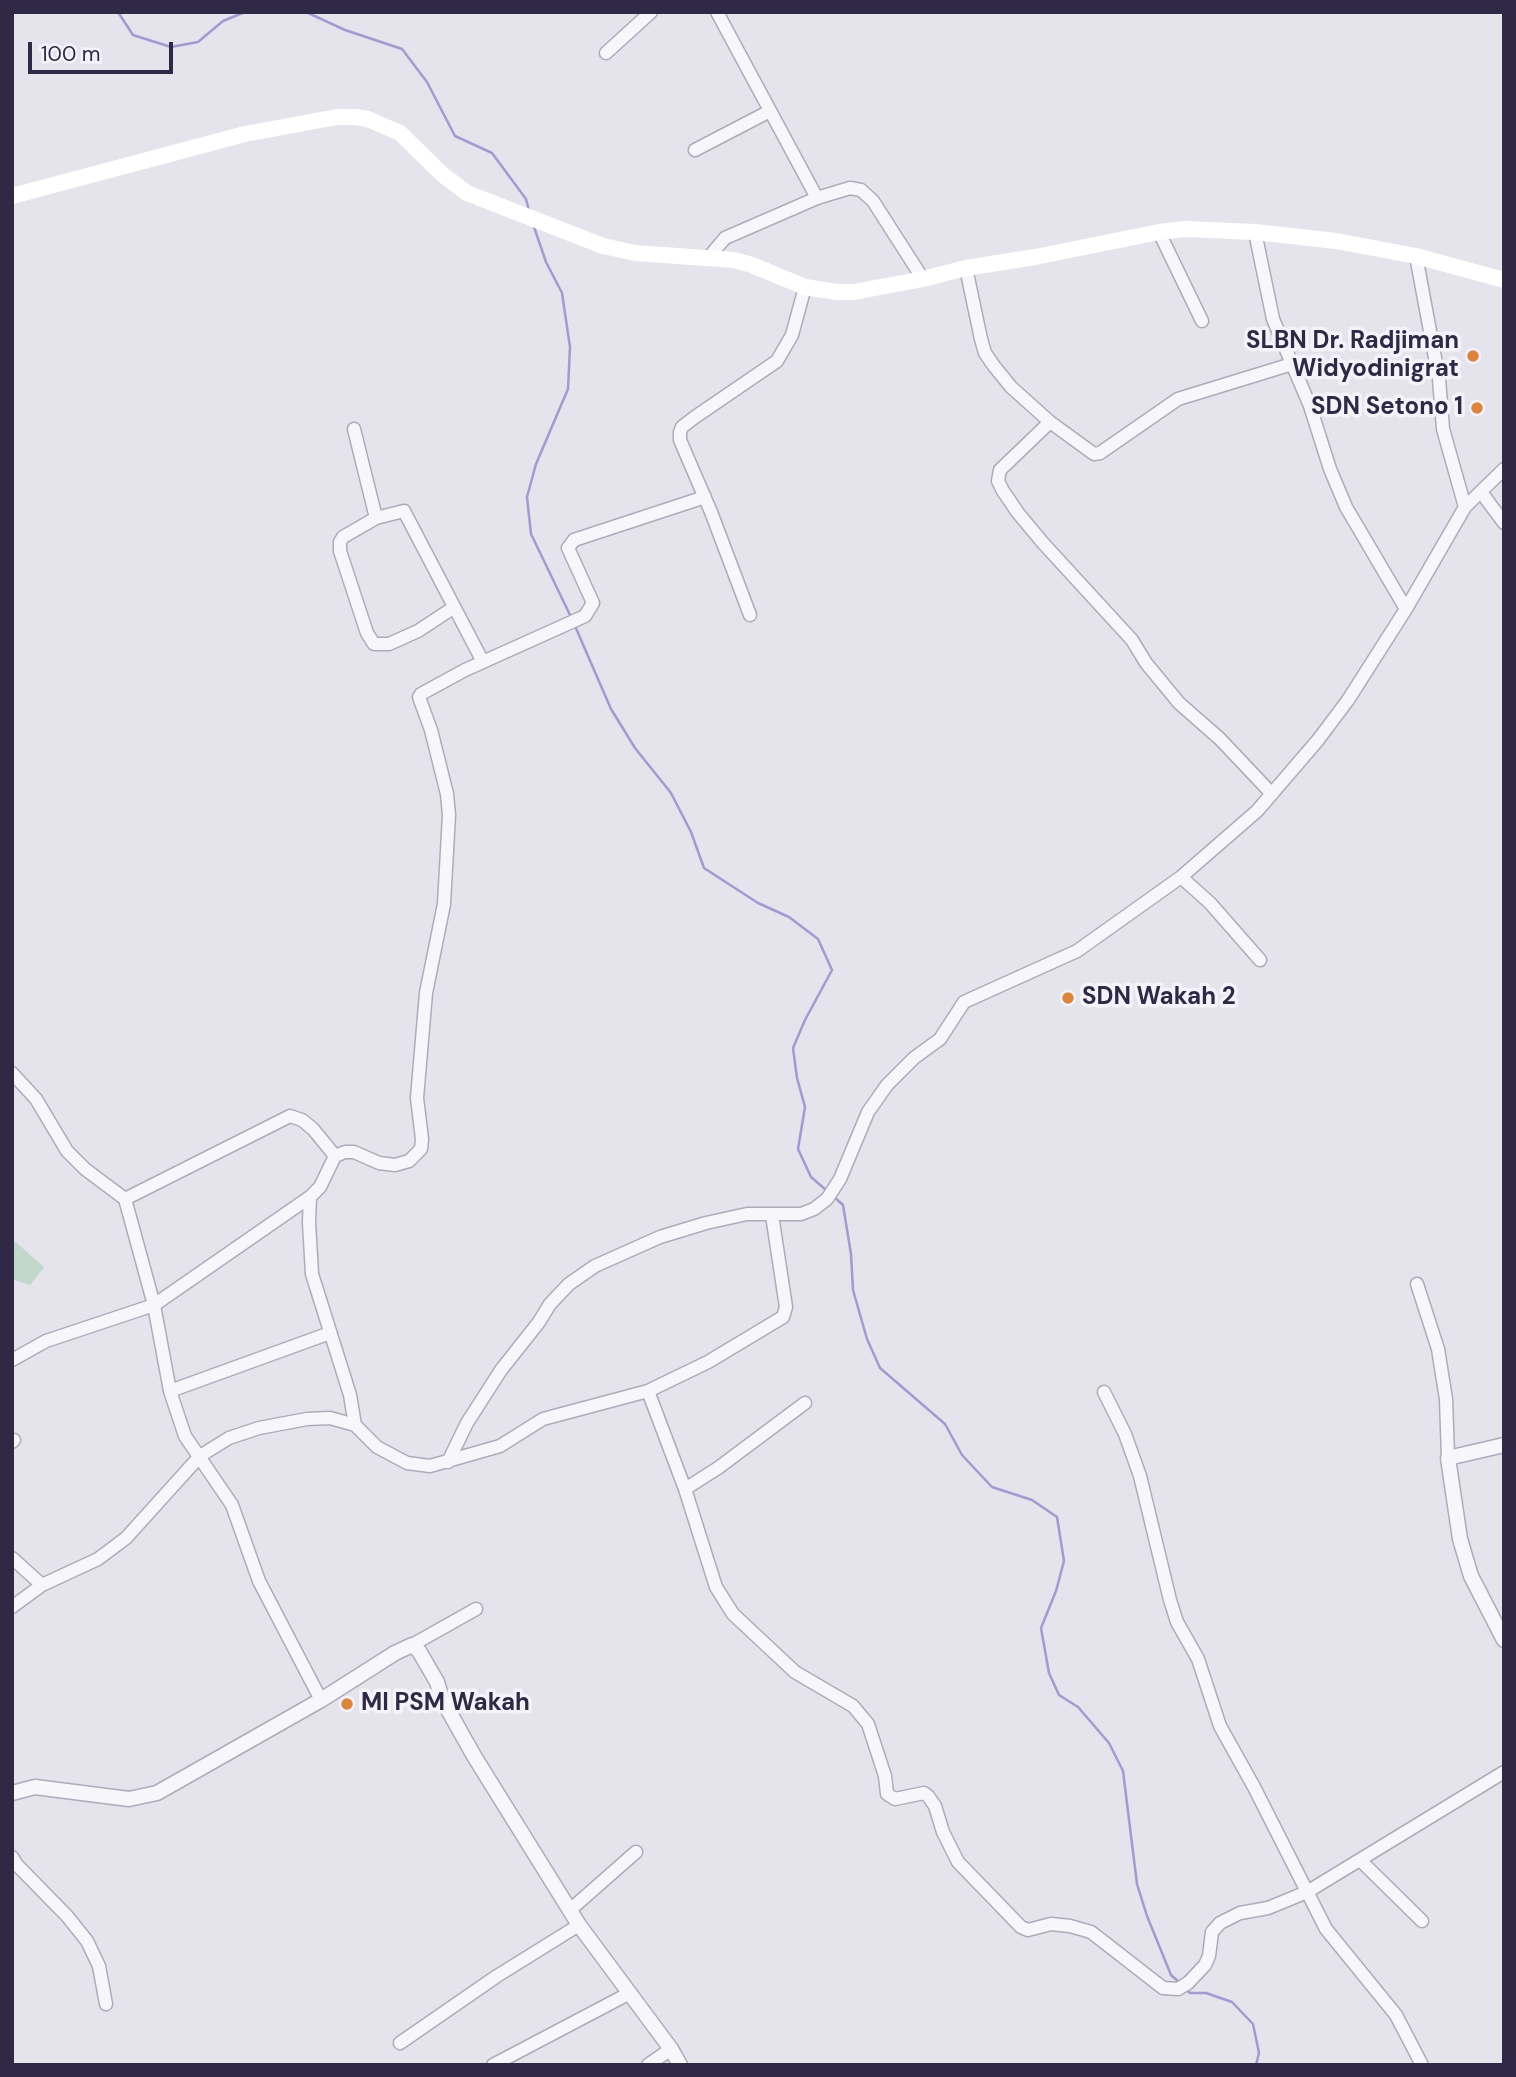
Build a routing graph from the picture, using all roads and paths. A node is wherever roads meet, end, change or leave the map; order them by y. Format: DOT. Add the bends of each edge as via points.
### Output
graph roads {
  1 [pos="651,12"];
  2 [pos="717,12"];
  3 [pos="607,53"];
  4 [pos="770,111"];
  5 [pos="695,149"];
  6 [pos="12,195"];
  7 [pos="817,198"];
  8 [pos="1159,232"];
  9 [pos="1255,232"];
  10 [pos="1416,256"];
  11 [pos="709,257"];
  12 [pos="966,268"];
  13 [pos="923,279"];
  14 [pos="1504,280"];
  15 [pos="804,287"];
  16 [pos="1202,321"];
  17 [pos="1292,363"];
  18 [pos="1051,422"];
  19 [pos="354,429"];
  20 [pos="1504,469"];
  21 [pos="1481,492"];
  22 [pos="705,497"];
  23 [pos="1465,507"];
  24 [pos="376,518"];
  25 [pos="1504,523"];
  26 [pos="453,608"];
  27 [pos="1406,610"];
  28 [pos="750,615"];
  29 [pos="483,662"];
  30 [pos="1272,794"];
  31 [pos="1181,877"];
  32 [pos="1260,960"];
  33 [pos="12,1073"];
  34 [pos="335,1156"];
  35 [pos="310,1197"];
  36 [pos="125,1199"];
  37 [pos="772,1215"];
  38 [pos="1417,1284"];
  39 [pos="153,1305"];
  40 [pos="330,1334"];
  41 [pos="12,1360"];
  42 [pos="170,1391"];
  43 [pos="648,1391"];
  44 [pos="1104,1392"];
  45 [pos="805,1403"];
  46 [pos="355,1426"];
  47 [pos="1504,1445"];
  48 [pos="200,1456"];
  49 [pos="1448,1458"];
  50 [pos="448,1462"];
  51 [pos="685,1489"];
  52 [pos="12,1559"];
  53 [pos="42,1585"];
  54 [pos="12,1607"];
  55 [pos="476,1609"];
  56 [pos="1504,1640"];
  57 [pos="412,1646"];
  58 [pos="321,1700"];
  59 [pos="1504,1772"];
  60 [pos="12,1793"];
  61 [pos="636,1852"];
  62 [pos="12,1857"];
  63 [pos="1360,1860"];
  64 [pos="1307,1892"];
  65 [pos="570,1910"];
  66 [pos="1422,1922"];
  67 [pos="579,1925"];
  68 [pos="628,1994"];
  69 [pos="106,2004"];
  70 [pos="400,2043"];
  71 [pos="671,2049"];
  72 [pos="493,2065"];
  73 [pos="648,2065"];
  74 [pos="680,2065"];
  75 [pos="1422,2065"];
  1 -- 3 [label="street"];
  2 -- 4 [label="street"];
  4 -- 5 [label="street"];
  4 -- 7 [label="street"];
  6 -- 11 [label="main road" via="245,134 355,117 400,133 455,185 477,198 603,246"];
  7 -- 11 [label="street" via="725,237"];
  7 -- 13 [label="street" via="850,188 868,195"];
  8 -- 9 [label="main road"];
  8 -- 12 [label="main road"];
  8 -- 16 [label="street"];
  9 -- 10 [label="main road"];
  9 -- 17 [label="street" via="1273,319"];
  10 -- 14 [label="main road"];
  10 -- 23 [label="street" via="1439,379 1443,429"];
  11 -- 15 [label="main road" via="752,265"];
  12 -- 13 [label="main road"];
  12 -- 18 [label="street" via="985,353 1011,387"];
  13 -- 15 [label="main road" via="845,293"];
  15 -- 22 [label="street" via="792,335 777,361 682,427 680,440"];
  17 -- 18 [label="street" via="1178,399 1100,453 1094,454"];
  17 -- 27 [label="street" via="1346,507"];
  18 -- 30 [label="street" via="1000,470 1003,491 1043,543 1132,640 1179,703"];
  19 -- 24 [label="street"];
  20 -- 21 [label="street"];
  21 -- 23 [label="street"];
  21 -- 25 [label="street"];
  22 -- 28 [label="street"];
  22 -- 29 [label="street" via="574,540 568,548 593,603 589,612"];
  23 -- 27 [label="street"];
  24 -- 26 [label="street" via="404,511"];
  24 -- 26 [label="street" via="340,542 363,622 374,643 389,644"];
  26 -- 29 [label="street"];
  27 -- 30 [label="street" via="1348,700"];
  29 -- 34 [label="street" via="419,697 449,815 444,904 426,993 418,1084 421,1149 409,1161 395,1165 354,1152"];
  30 -- 31 [label="street"];
  31 -- 32 [label="street"];
  31 -- 37 [label="street" via="1077,951 964,1002 940,1039 887,1085 868,1112 827,1199 801,1214"];
  33 -- 36 [label="street" via="36,1098 67,1151"];
  34 -- 35 [label="street"];
  34 -- 36 [label="street" via="313,1129 289,1116"];
  35 -- 39 [label="street"];
  35 -- 40 [label="street" via="312,1274"];
  36 -- 39 [label="street"];
  37 -- 43 [label="street" via="786,1307 783,1317"];
  37 -- 50 [label="street" via="747,1214 660,1237 595,1266 569,1284 501,1370"];
  38 -- 49 [label="street" via="1438,1349"];
  39 -- 41 [label="street" via="46,1341"];
  39 -- 42 [label="street"];
  40 -- 42 [label="street"];
  40 -- 46 [label="street"];
  42 -- 48 [label="street" via="185,1436"];
  43 -- 50 [label="street" via="543,1419 500,1446"];
  43 -- 51 [label="street"];
  44 -- 64 [label="street" via="1140,1476 1177,1622 1198,1659 1220,1726"];
  45 -- 51 [label="street"];
  46 -- 48 [label="street" via="330,1418 259,1428 229,1438"];
  46 -- 50 [label="street" via="377,1447 407,1463 430,1466"];
  47 -- 49 [label="street"];
  48 -- 53 [label="street" via="126,1538 98,1559"];
  48 -- 58 [label="street" via="232,1505 259,1581"];
  49 -- 56 [label="street" via="1460,1539 1471,1576"];
  51 -- 64 [label="street" via="724,1600 795,1672 853,1706 863,1717 890,1798 928,1796 958,1861 1021,1927 1028,1930 1051,1924 1091,1932 1163,1988 1183,1986 1205,1965 1212,1932 1220,1923"];
  52 -- 53 [label="street"];
  53 -- 54 [label="street"];
  55 -- 57 [label="street"];
  57 -- 58 [label="street"];
  57 -- 65 [label="street"];
  58 -- 60 [label="street" via="144,1797 34,1787"];
  59 -- 63 [label="street"];
  61 -- 65 [label="street"];
  62 -- 69 [label="street" via="86,1941 99,1966"];
  63 -- 64 [label="street"];
  63 -- 66 [label="street"];
  64 -- 75 [label="street" via="1326,1929 1396,2015"];
  65 -- 67 [label="street"];
  67 -- 68 [label="street"];
  67 -- 70 [label="street"];
  68 -- 71 [label="street"];
  68 -- 72 [label="street"];
  71 -- 73 [label="street"];
  71 -- 74 [label="street"];
}
